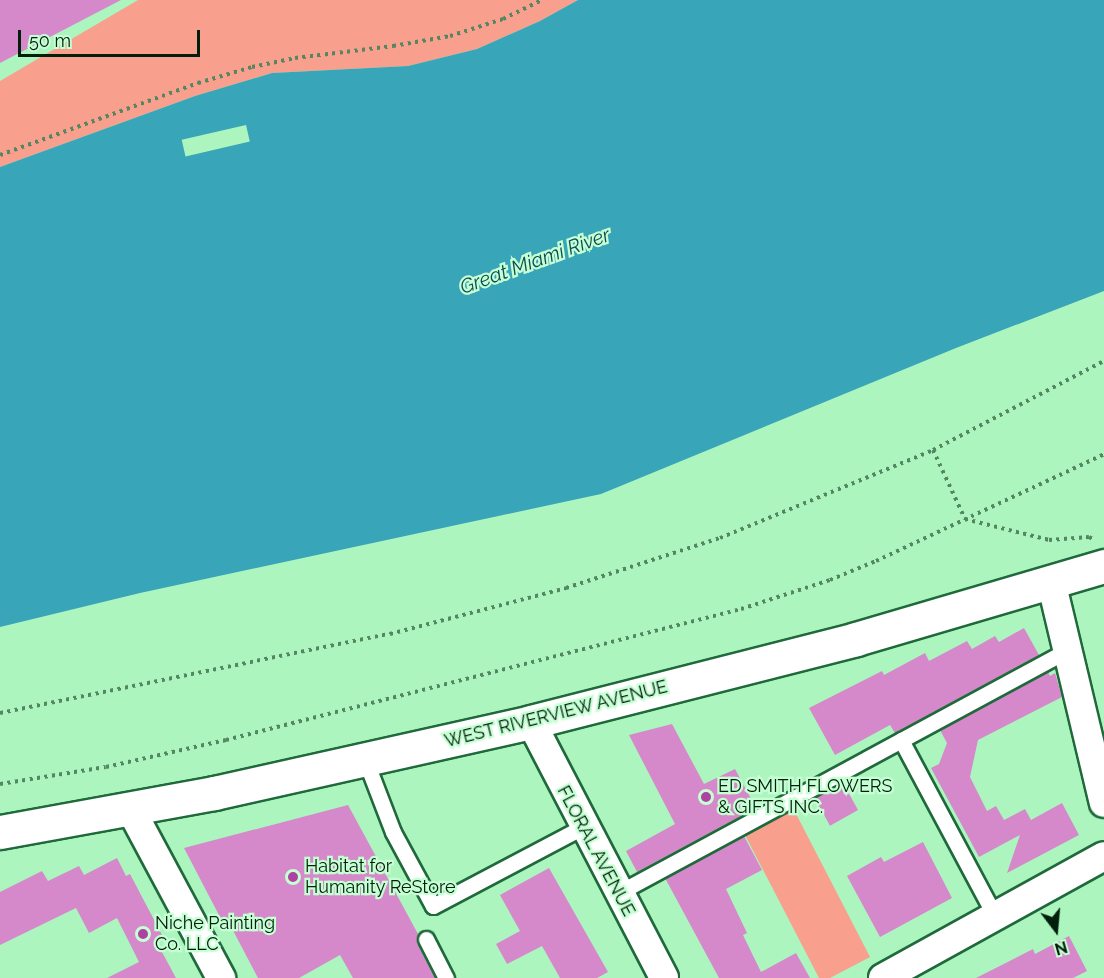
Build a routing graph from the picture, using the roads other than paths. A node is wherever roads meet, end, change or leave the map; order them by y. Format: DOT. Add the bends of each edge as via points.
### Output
graph roads {
  1 [pos="1104,566"];
  2 [pos="1051,581"];
  3 [pos="1068,650"];
  4 [pos="531,722"];
  5 [pos="901,740"];
  6 [pos="365,759"];
  7 [pos="1104,803"];
  8 [pos="131,810"];
  9 [pos="584,827"];
  10 [pos="0,832"];
  11 [pos="1104,856"];
  12 [pos="618,893"];
  13 [pos="996,918"];
  14 [pos="426,939"];
  15 [pos="221,978"];
  16 [pos="446,978"];
  17 [pos="664,978"];
  18 [pos="883,978"];
  1 -- 2 [label="main road, WEST RIVERVIEW AVENUE"];
  2 -- 3 [label="street"];
  2 -- 4 [label="main road, WEST RIVERVIEW AVENUE" via="855,639"];
  3 -- 5 [label="lane"];
  3 -- 7 [label="street"];
  4 -- 6 [label="main road, WEST RIVERVIEW AVENUE"];
  4 -- 9 [label="street, FLORAL AVENUE"];
  5 -- 12 [label="lane"];
  5 -- 13 [label="lane"];
  6 -- 8 [label="main road, WEST RIVERVIEW AVENUE"];
  6 -- 9 [label="lane" via="393,832 433,906"];
  8 -- 10 [label="main road, WEST RIVERVIEW AVENUE"];
  8 -- 15 [label="street"];
  9 -- 12 [label="street, FLORAL AVENUE"];
  11 -- 13 [label="street"];
  12 -- 17 [label="street, FLORAL AVENUE"];
  13 -- 18 [label="street"];
  14 -- 16 [label="lane"];
}
